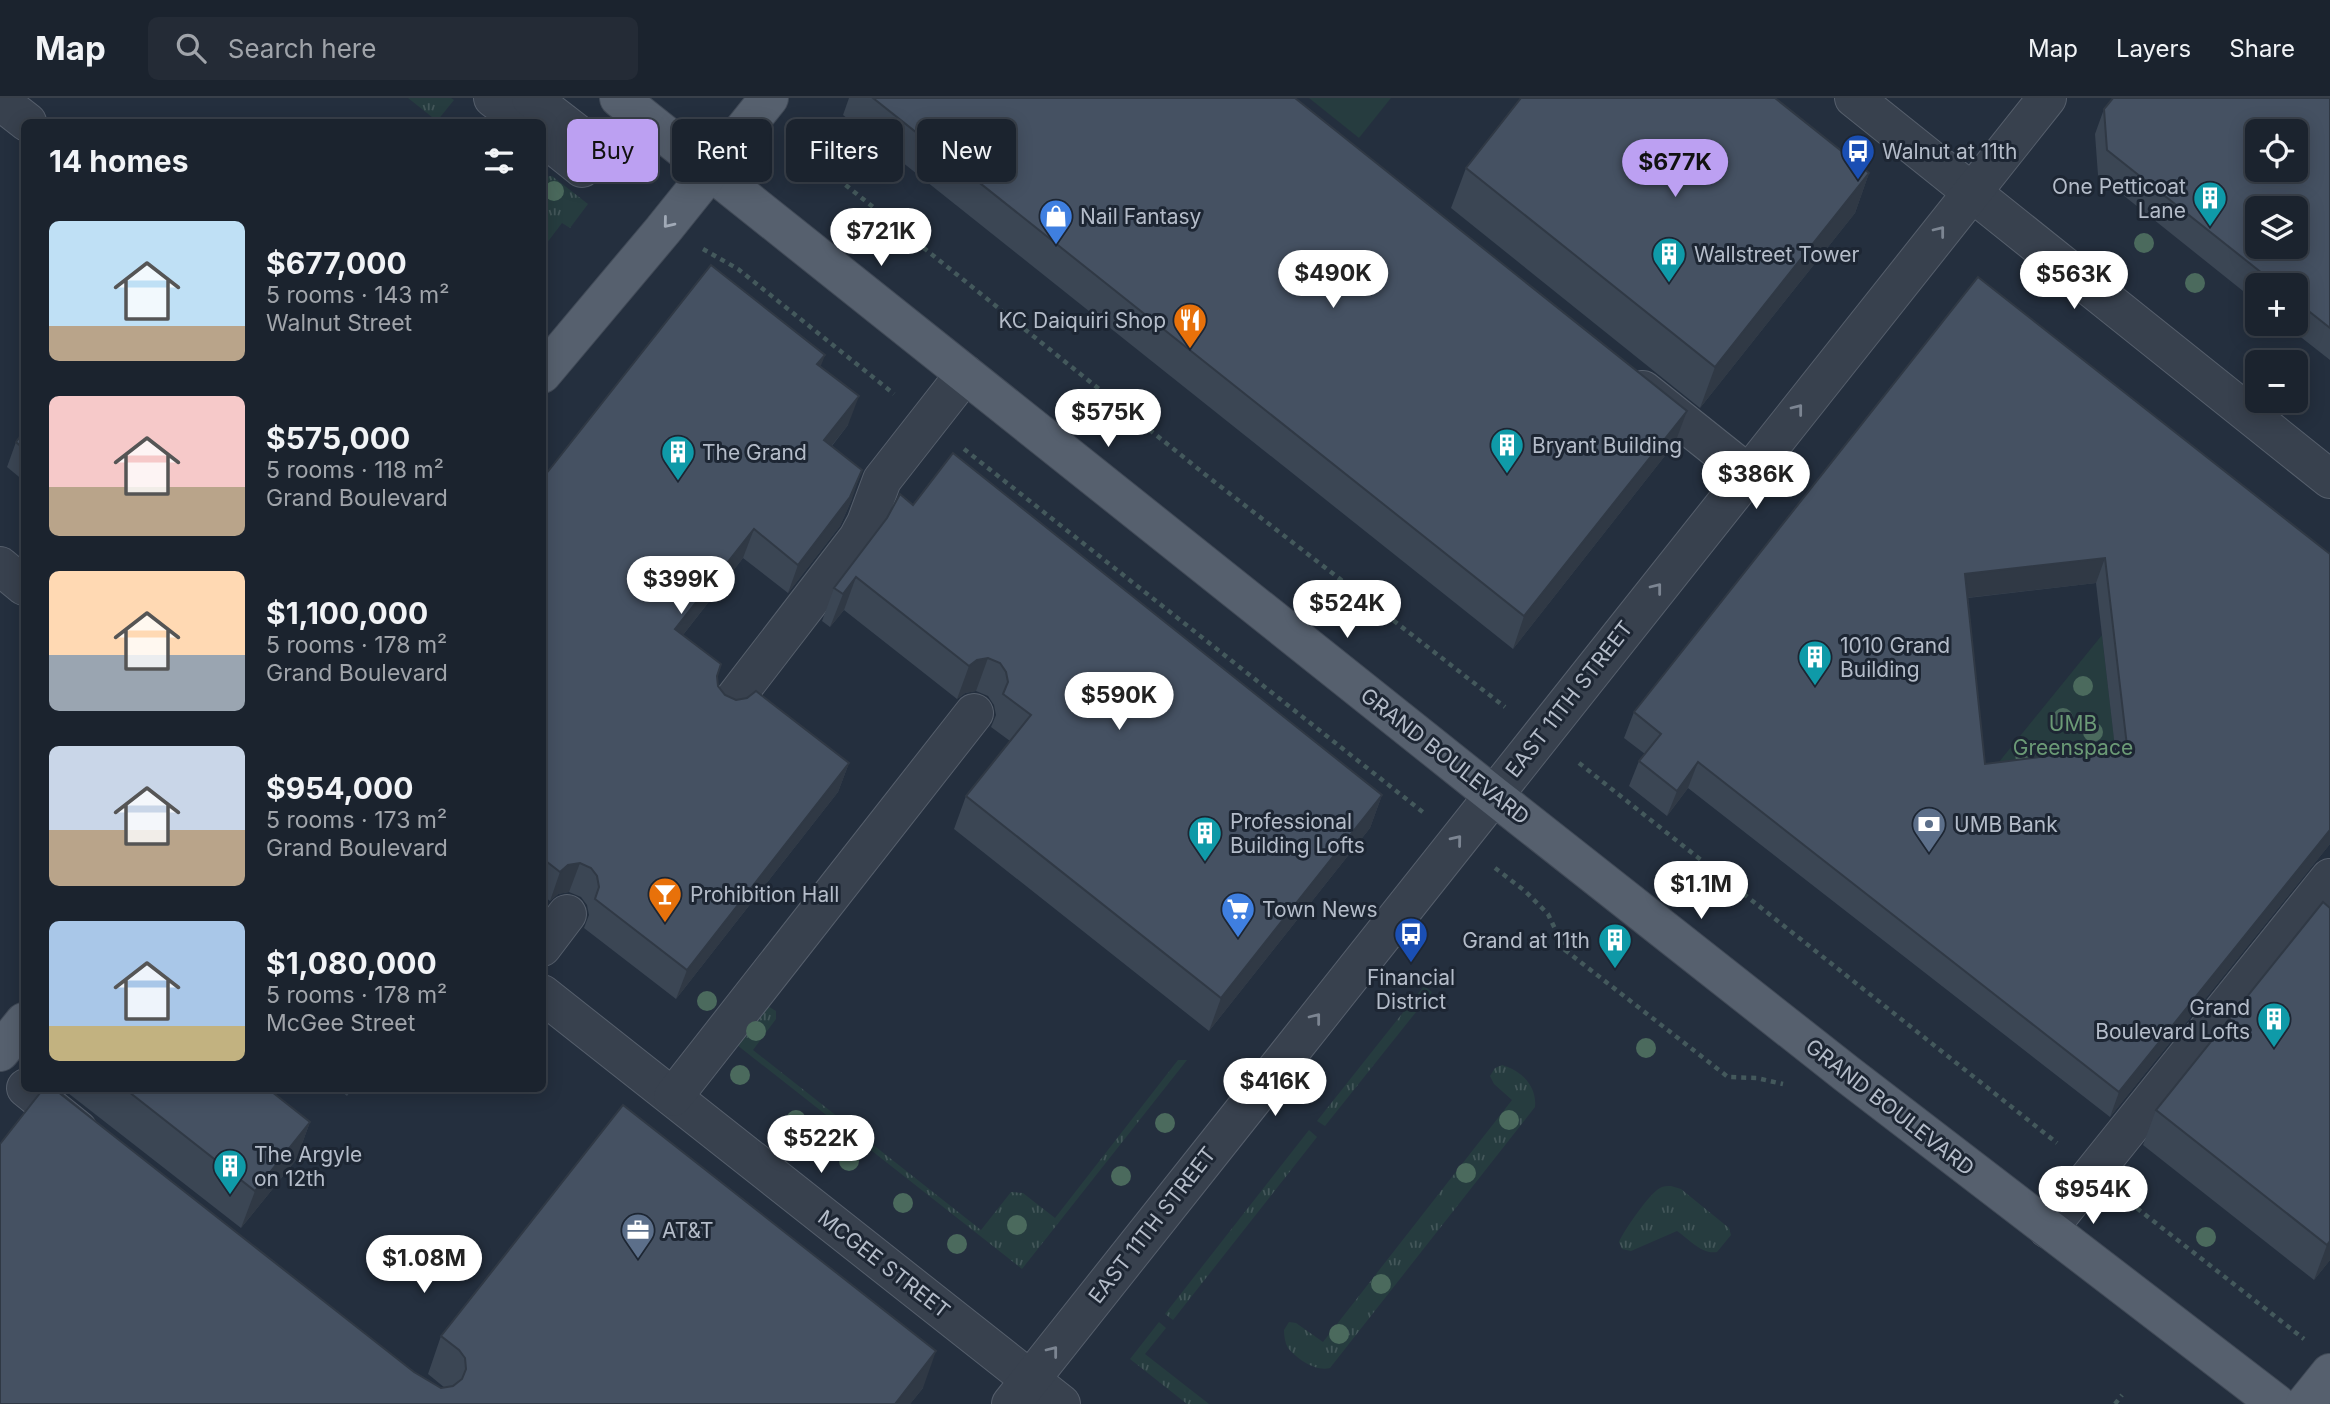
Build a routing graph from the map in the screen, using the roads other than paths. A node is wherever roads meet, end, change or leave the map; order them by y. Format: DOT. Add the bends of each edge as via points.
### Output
graph roads {
  1 [pos="494,98"];
  2 [pos="531,98"];
  3 [pos="619,98"];
  4 [pos="1854,98"];
  5 [pos="2046,98"];
  6 [pos="0,101"];
  7 [pos="764,104"];
  8 [pos="23,119"];
  9 [pos="521,119"];
  10 [pos="752,119"];
  11 [pos="546,139"];
  12 [pos="672,139"];
  13 [pos="701,182"];
  14 [pos="726,182"];
  15 [pos="1972,190"];
  16 [pos="1613,365"];
  17 [pos="546,369"];
  18 [pos="965,374"];
  19 [pos="1747,473"];
  20 [pos="2330,479"];
  21 [pos="0,566"];
  22 [pos="21,584"];
  23 [pos="728,707"];
  24 [pos="974,713"];
  25 [pos="1493,795"];
  26 [pos="2330,877"];
  27 [pos="567,914"];
  28 [pos="2318,917"];
  29 [pos="546,942"];
  30 [pos="546,997"];
  31 [pos="21,1025"];
  32 [pos="0,1052"];
  33 [pos="0,1068"];
  34 [pos="21,1085"];
  35 [pos="30,1092"];
  36 [pos="673,1097"];
  37 [pos="104,1150"];
  38 [pos="2048,1229"];
  39 [pos="2321,1360"];
  40 [pos="1020,1392"];
  41 [pos="1061,1404"];
  42 [pos="2277,1404"];
  43 [pos="2305,1404"];
  1 -- 9 [label="street"];
  2 -- 11 [label="street" via="597,149 582,168"];
  3 -- 12 [label="main road, GRAND BOULEVARD"];
  4 -- 15 [label="street"];
  5 -- 15 [label="street, EAST 11TH STREET"];
  6 -- 8 [label="street"];
  7 -- 10 [label="main road"];
  13 -- 17 [label="main road, one-way"];
  14 -- 18 [label="main road, GRAND BOULEVARD"];
  19 -- 15 [label="street, EAST 11TH STREET, one-way"];
  15 -- 20 [label="street"];
  16 -- 19 [label="street"];
  18 -- 23 [label="street" via="882,480 858,538"];
  18 -- 25 [label="main road, GRAND BOULEVARD"];
  25 -- 19 [label="street, EAST 11TH STREET, one-way"];
  21 -- 22 [label="street"];
  24 -- 36 [label="street"];
  25 -- 38 [label="main road, GRAND BOULEVARD"];
  40 -- 25 [label="street, EAST 11TH STREET, one-way"];
  26 -- 28 [label="street"];
  27 -- 29 [label="street"];
  28 -- 38 [label="street"];
  30 -- 36 [label="street, MCGEE STREET"];
  31 -- 32 [label="main road"];
  33 -- 34 [label="street"];
  35 -- 37 [label="street"];
  36 -- 40 [label="street, MCGEE STREET"];
  38 -- 42 [label="main road, GRAND BOULEVARD"];
  39 -- 43 [label="main road"];
  40 -- 41 [label="street, MCGEE STREET"];
}
